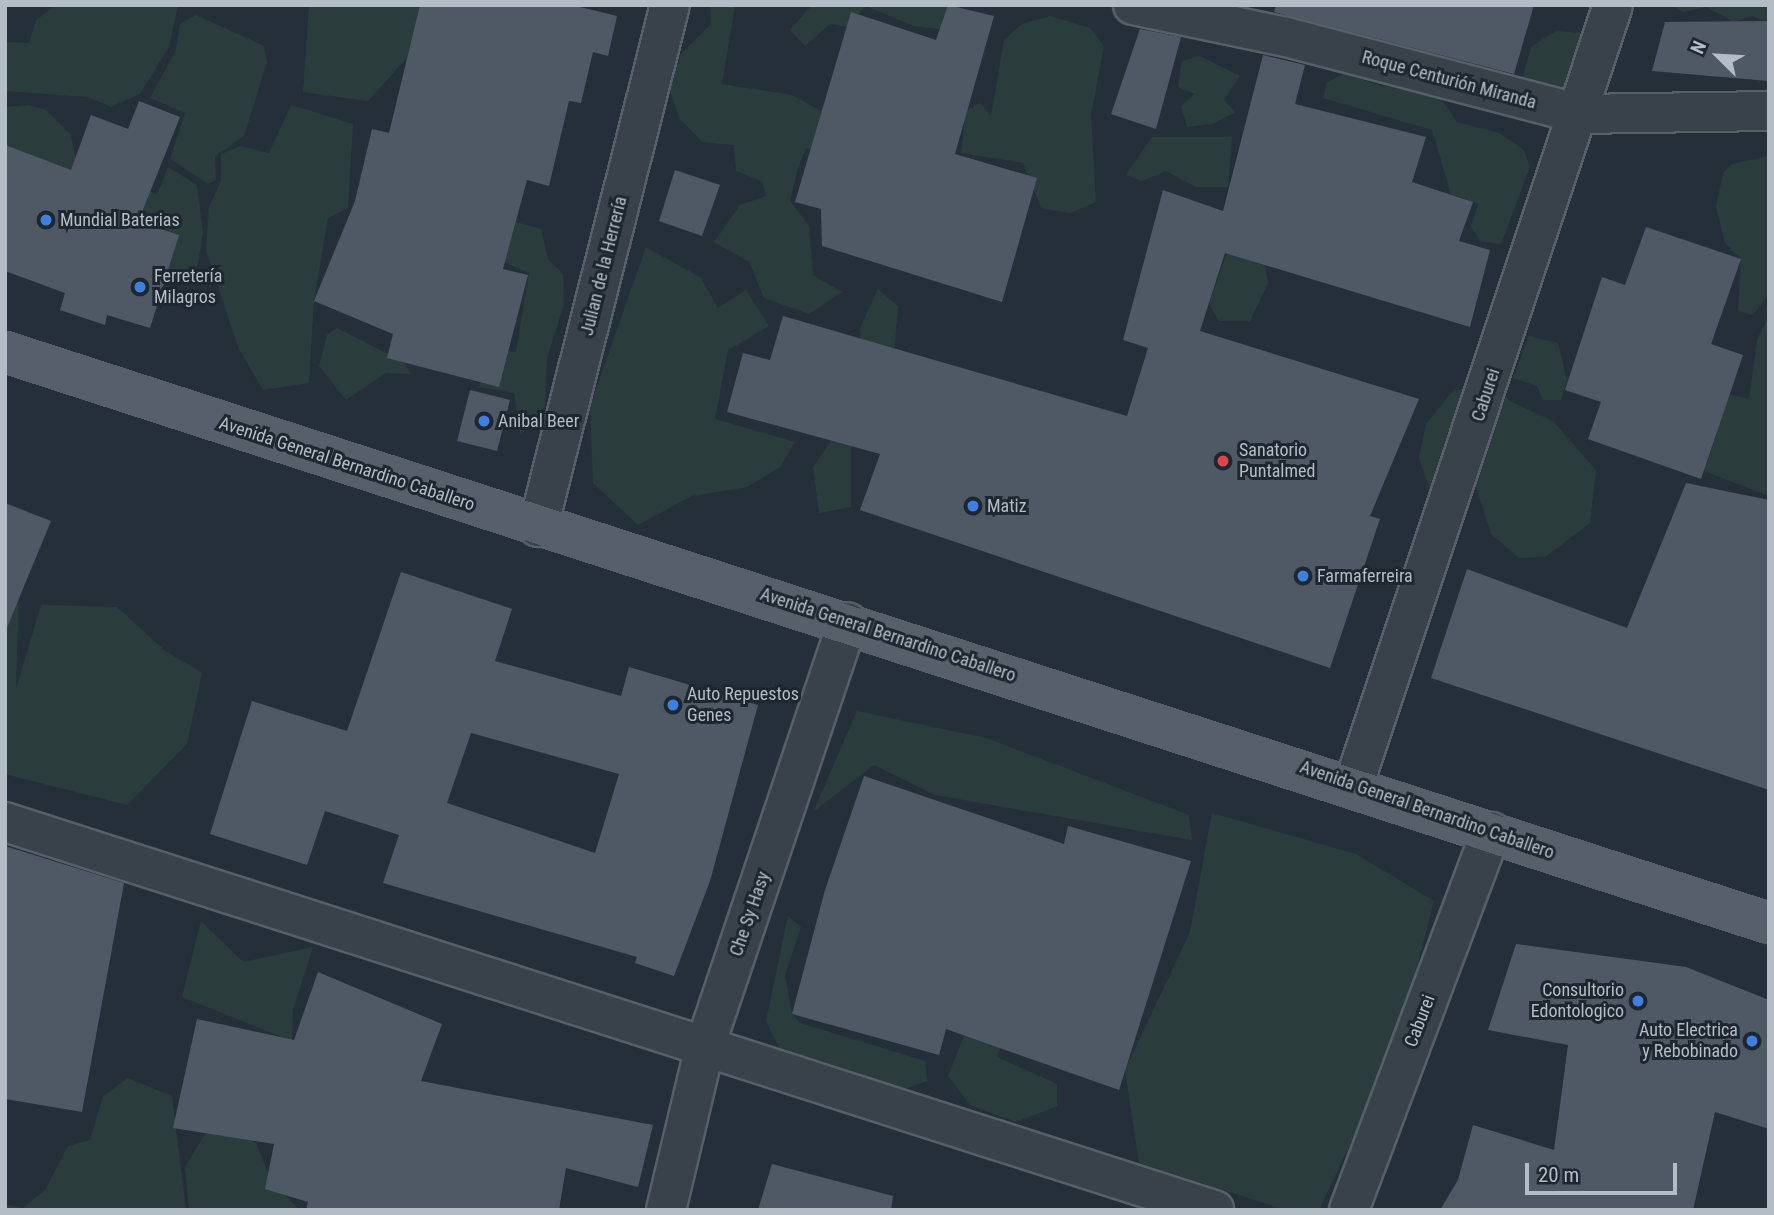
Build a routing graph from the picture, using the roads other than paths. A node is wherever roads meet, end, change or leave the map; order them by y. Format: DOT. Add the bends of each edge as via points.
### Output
graph roads {
  1 [pos="670,5"];
  2 [pos="1133,5"];
  3 [pos="1614,5"];
  4 [pos="1769,111"];
  5 [pos="1579,114"];
  6 [pos="5,352"];
  7 [pos="538,527"];
  8 [pos="848,622"];
  9 [pos="1354,784"];
  10 [pos="5,822"];
  11 [pos="1491,832"];
  12 [pos="1769,923"];
  13 [pos="705,1046"];
  14 [pos="666,1210"];
  15 [pos="1214,1210"];
  16 [pos="1349,1210"];
  1 -- 7 [label="street, Julian de la Herrería"];
  2 -- 5 [label="street, Roque Centurión Miranda" via="1286,37"];
  3 -- 5 [label="street, Caburei"];
  4 -- 5 [label="street, Roque Centurión Miranda"];
  5 -- 9 [label="street, Caburei"];
  6 -- 7 [label="main road, Avenida General Bernardino Caballero"];
  7 -- 8 [label="main road, Avenida General Bernardino Caballero"];
  8 -- 9 [label="main road, Avenida General Bernardino Caballero"];
  8 -- 13 [label="street, Che Sy Hasy"];
  9 -- 11 [label="main road, Avenida General Bernardino Caballero"];
  10 -- 13 [label="street"];
  11 -- 12 [label="main road, Avenida General Bernardino Caballero"];
  11 -- 16 [label="street, Caburei"];
  13 -- 14 [label="street, Che Sy Hasy"];
  13 -- 15 [label="street"];
}
